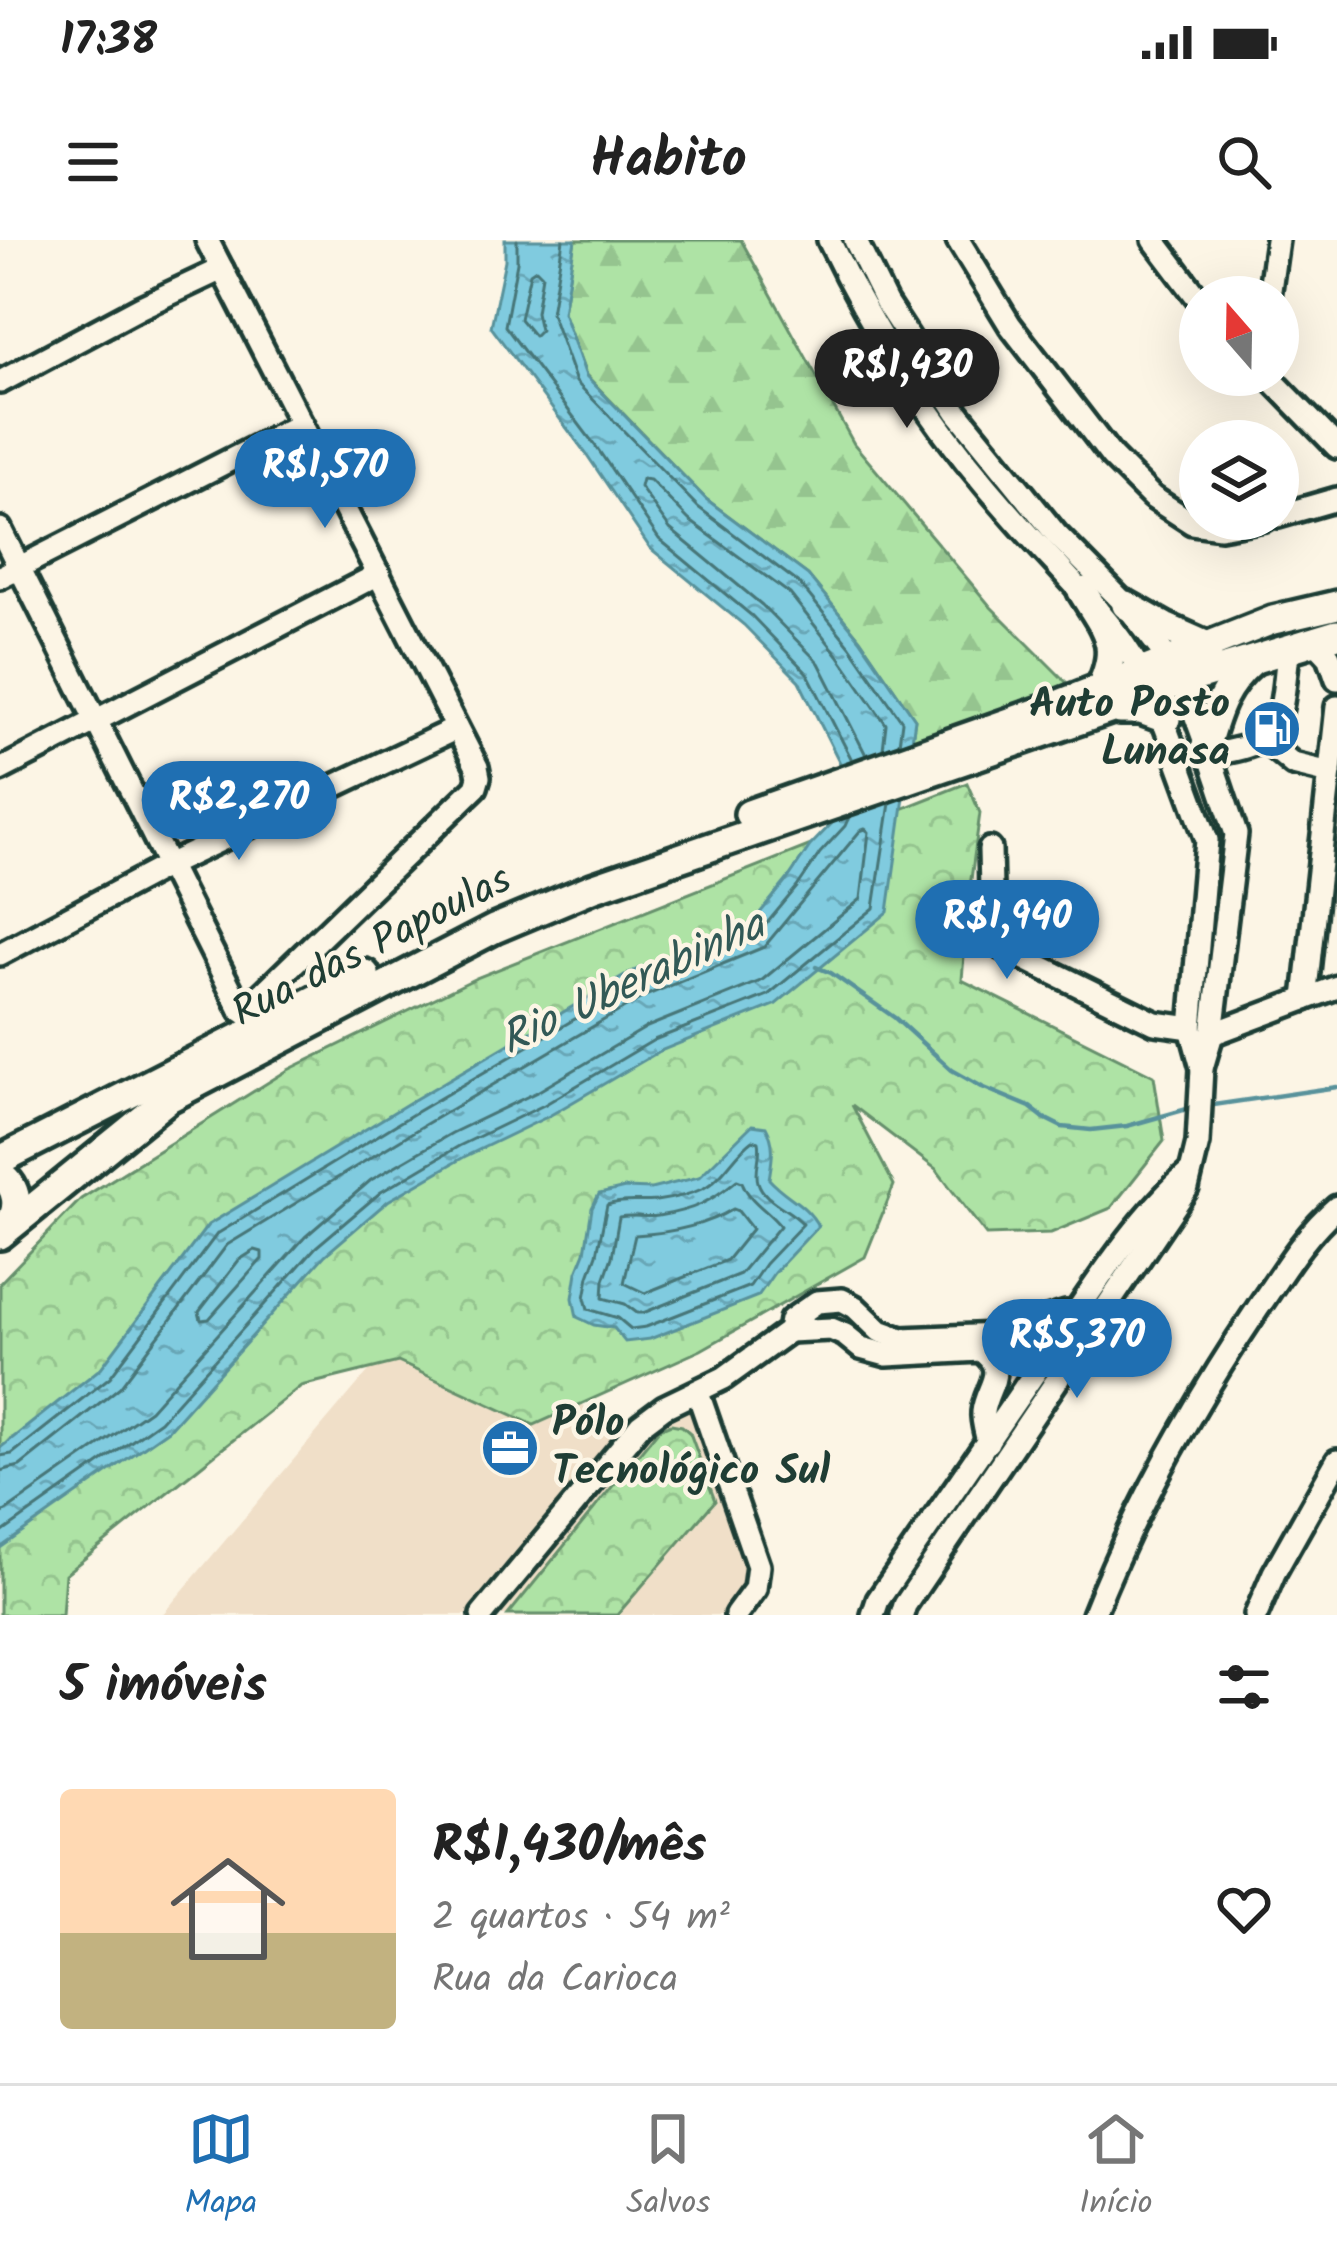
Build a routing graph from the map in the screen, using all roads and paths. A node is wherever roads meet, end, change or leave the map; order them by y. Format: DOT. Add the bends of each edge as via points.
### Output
graph roads {
  1 [pos="207,240"];
  2 [pos="829,240"];
  3 [pos="855,240"];
  4 [pos="958,240"];
  5 [pos="1154,240"];
  6 [pos="1276,240"];
  7 [pos="222,269"];
  8 [pos="1181,276"];
  9 [pos="1272,276"];
  10 [pos="0,382"];
  11 [pos="1287,396"];
  12 [pos="302,424"];
  13 [pos="1337,447"];
  14 [pos="1337,499"];
  15 [pos="1299,510"];
  16 [pos="1179,515"];
  17 [pos="0,529"];
  18 [pos="10,572"];
  19 [pos="380,574"];
  20 [pos="1082,591"];
  21 [pos="1126,605"];
  22 [pos="1337,605"];
  23 [pos="1314,642"];
  24 [pos="1210,646"];
  25 [pos="1254,659"];
  26 [pos="1176,671"];
  27 [pos="1337,679"];
  28 [pos="1152,695"];
  29 [pos="1105,699"];
  30 [pos="1337,707"];
  31 [pos="98,720"];
  32 [pos="455,729"];
  33 [pos="1262,738"];
  34 [pos="1208,750"];
  35 [pos="0,770"];
  36 [pos="1330,772"];
  37 [pos="819,799"];
  38 [pos="990,849"];
  39 [pos="168,865"];
  40 [pos="1233,869"];
  41 [pos="1206,871"];
  42 [pos="1227,916"];
  43 [pos="1202,917"];
  44 [pos="0,954"];
  45 [pos="1337,987"];
  46 [pos="1305,999"];
  47 [pos="252,1018"];
  48 [pos="1202,1031"];
  49 [pos="0,1160"];
  50 [pos="1190,1171"];
  51 [pos="0,1174"];
  52 [pos="1337,1207"];
  53 [pos="1,1233"];
  54 [pos="1075,1315"];
  55 [pos="944,1344"];
  56 [pos="698,1393"];
  57 [pos="988,1442"];
  58 [pos="1337,1461"];
  59 [pos="482,1615"];
  60 [pos="736,1615"];
  61 [pos="873,1615"];
  62 [pos="902,1615"];
  63 [pos="1093,1615"];
  64 [pos="1256,1615"];
  1 -- 7 [label="street"];
  2 -- 20 [label="street" via="936,423"];
  3 -- 21 [label="street" via="957,412"];
  4 -- 16 [label="street" via="1010,325 1112,457"];
  5 -- 8 [label="street"];
  6 -- 9 [label="street"];
  7 -- 10 [label="street"];
  7 -- 12 [label="street"];
  11 -- 13 [label="street"];
  12 -- 18 [label="street"];
  12 -- 19 [label="street"];
  14 -- 15 [label="street"];
  17 -- 18 [label="street"];
  18 -- 31 [label="street"];
  19 -- 31 [label="street"];
  19 -- 32 [label="street"];
  20 -- 28 [label="street" via="1122,638"];
  20 -- 29 [label="main road" via="1112,652"];
  21 -- 24 [label="main road"];
  21 -- 26 [label="street"];
  22 -- 24 [label="main road"];
  23 -- 25 [label="main road"];
  23 -- 27 [label="street"];
  23 -- 33 [label="street"];
  24 -- 26 [label="main road"];
  25 -- 26 [label="main road"];
  25 -- 34 [label="main road" via="1217,708"];
  26 -- 28 [label="main road"];
  26 -- 34 [label="street"];
  28 -- 29 [label="main road"];
  28 -- 29 [label="main road" via="1141,710"];
  28 -- 41 [label="street" via="1207,840"];
  29 -- 37 [label="main road"];
  30 -- 36 [label="street"];
  31 -- 35 [label="street"];
  31 -- 39 [label="street"];
  32 -- 39 [label="street"];
  32 -- 47 [label="street" via="477,766 476,787 260,996"];
  33 -- 34 [label="street"];
  33 -- 36 [label="street" via="1293,764"];
  34 -- 40 [label="street" via="1236,834"];
  36 -- 46 [label="street"];
  37 -- 47 [label="main road" via="585,872"];
  37 -- 53 [label="main road, Rua das Papoulas" via="494,929 169,1098"];
  38 -- 48 [label="street" via="992,929 1001,947 1155,1023"];
  39 -- 44 [label="street"];
  39 -- 47 [label="street"];
  40 -- 41 [label="street" via="1220,876"];
  40 -- 42 [label="street"];
  41 -- 43 [label="street"];
  42 -- 43 [label="street"];
  42 -- 48 [label="street"];
  43 -- 48 [label="street"];
  45 -- 46 [label="street"];
  46 -- 48 [label="street"];
  47 -- 49 [label="main road"];
  48 -- 50 [label="street"];
  50 -- 54 [label="street"];
  50 -- 62 [label="street" via="1176,1206"];
  51 -- 53 [label="main road" via="16,1206"];
  52 -- 63 [label="street" via="1307,1237 1219,1366 1141,1506"];
  54 -- 55 [label="street"];
  54 -- 57 [label="street"];
  55 -- 56 [label="street" via="894,1337 834,1299 809,1306 790,1320 789,1331"];
  55 -- 57 [label="street" via="992,1361 983,1413"];
  56 -- 59 [label="street" via="640,1425"];
  56 -- 60 [label="street" via="758,1566 755,1589"];
  57 -- 61 [label="street"];
  58 -- 64 [label="street"];
}
